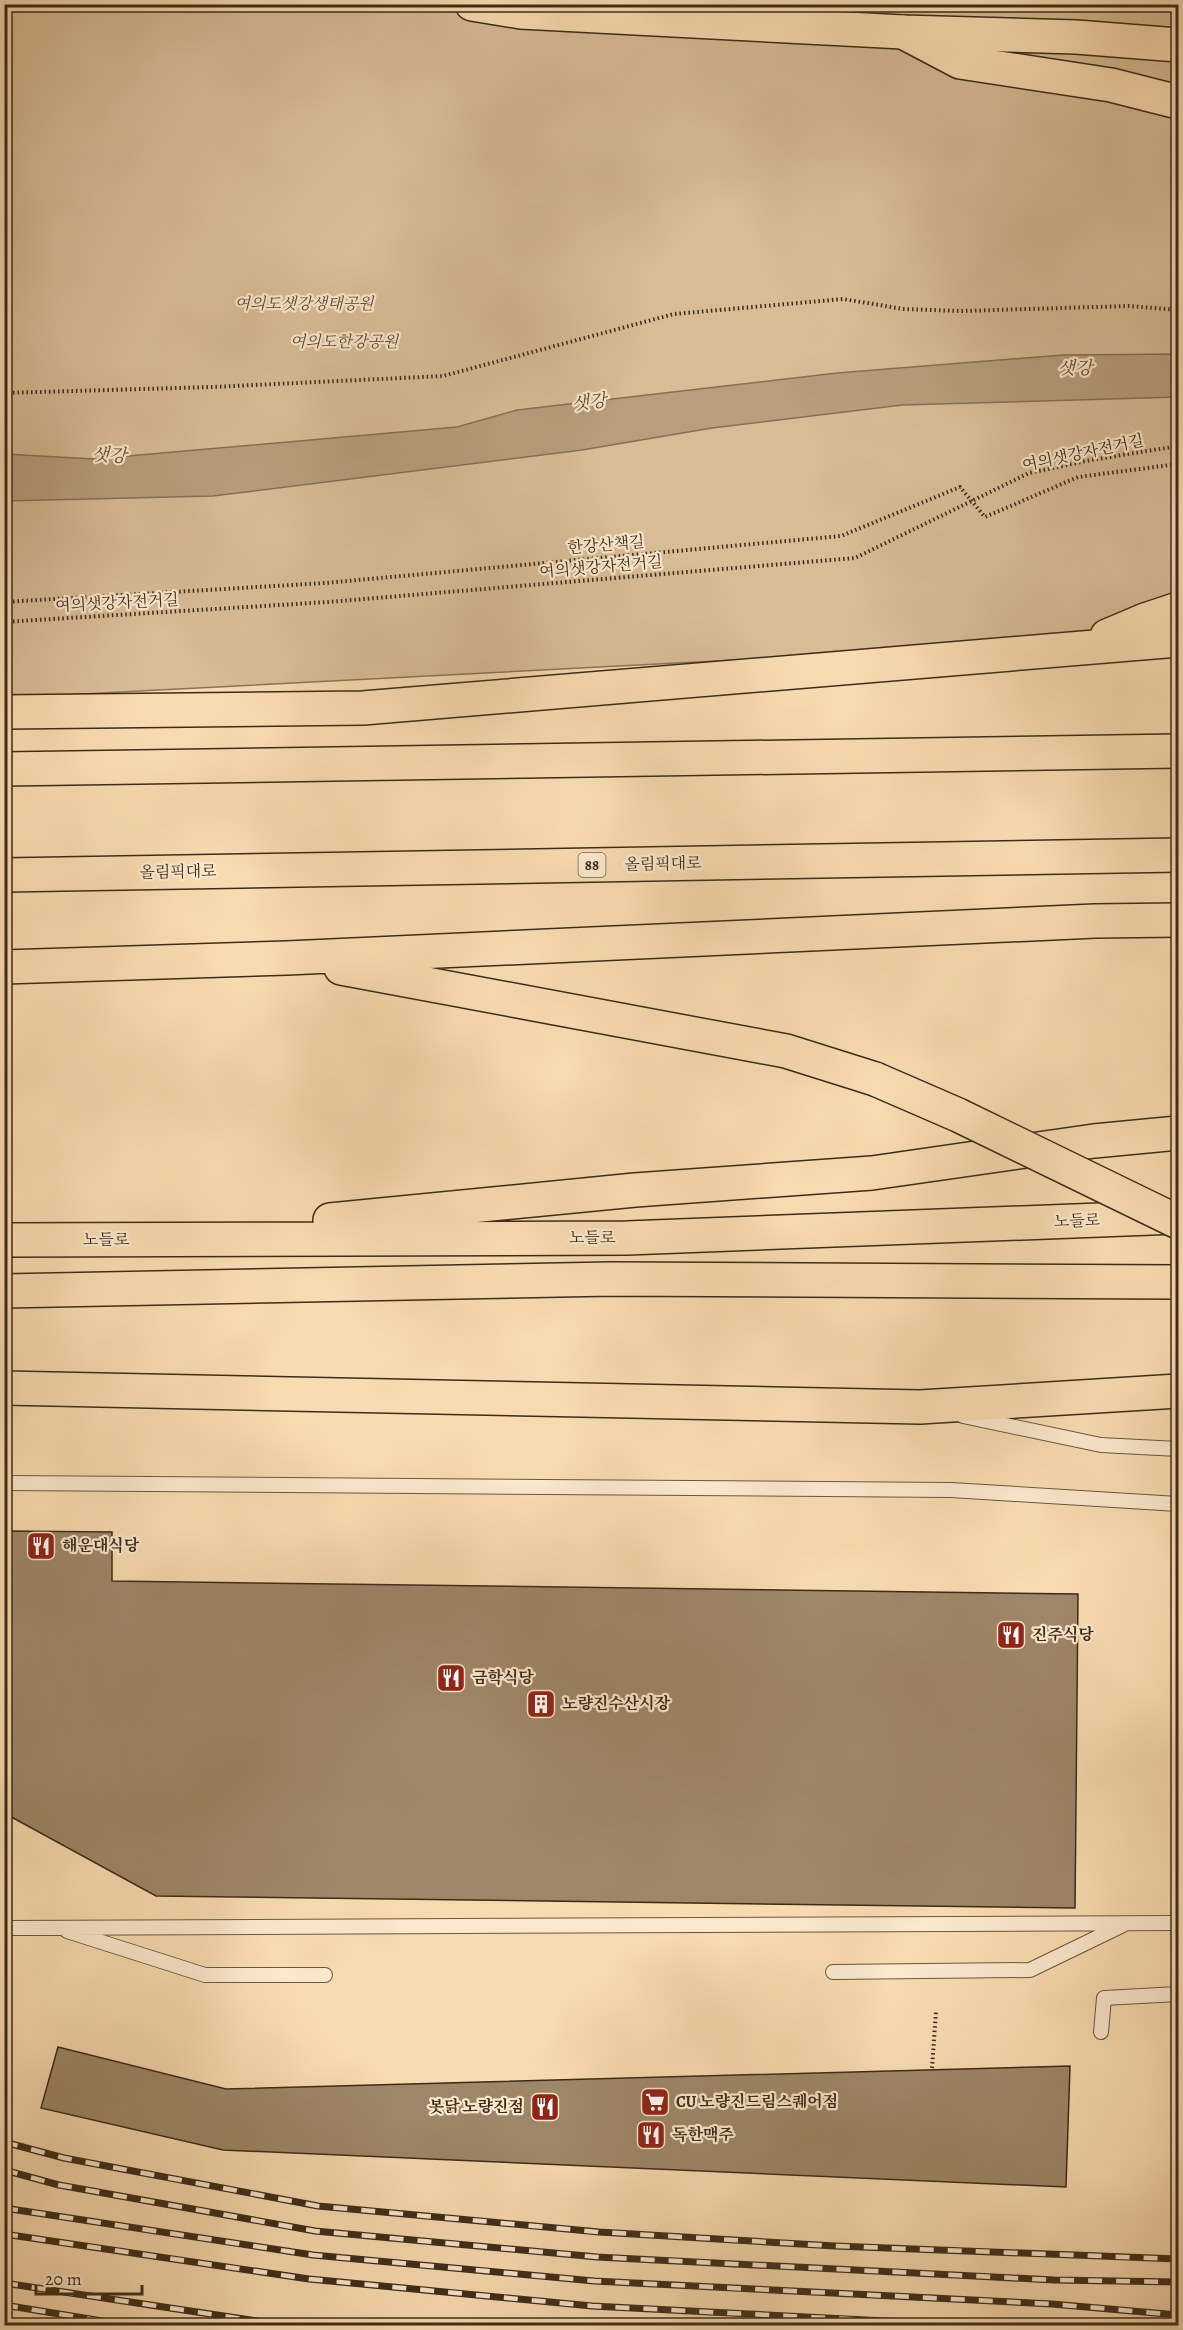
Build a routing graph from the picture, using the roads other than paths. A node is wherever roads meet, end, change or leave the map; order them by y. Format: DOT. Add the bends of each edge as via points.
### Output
graph roads {
  1 [pos="472,4"];
  2 [pos="903,32"];
  3 [pos="1179,45"];
  4 [pos="1179,102"];
  5 [pos="1179,609"];
  6 [pos="1179,640"];
  7 [pos="1080,648"];
  8 [pos="4,712"];
  9 [pos="1179,752"];
  10 [pos="4,769"];
  11 [pos="1179,855"];
  12 [pos="4,875"];
  13 [pos="1179,920"];
  14 [pos="287,958"];
  15 [pos="4,967"];
  16 [pos="1179,1133"];
  17 [pos="1179,1217"];
  18 [pos="1179,1222"];
  19 [pos="4,1240"];
  20 [pos="131,1240"];
  21 [pos="1179,1282"];
  22 [pos="4,1291"];
  23 [pos="4,1388"];
  24 [pos="1179,1391"];
  25 [pos="920,1407"];
  26 [pos="1179,1449"];
  27 [pos="4,1483"];
  28 [pos="1179,1504"];
  29 [pos="1127,1922"];
  30 [pos="1179,1923"];
  31 [pos="55,1927"];
  32 [pos="4,1928"];
  33 [pos="833,1972"];
  34 [pos="325,1974"];
  35 [pos="1179,1994"];
  36 [pos="1101,2032"];
  1 -- 2 [label="main road" via="521,12"];
  2 -- 3 [label="main road" via="1076,37"];
  2 -- 4 [label="main road" via="960,62 1111,85"];
  5 -- 7 [label="main road"];
  6 -- 7 [label="main road"];
  7 -- 8 [label="main road" via="363,708"];
  9 -- 10 [label="main road"];
  11 -- 12 [label="main road, 올림픽대로 / 88"];
  13 -- 14 [label="main road" via="1084,921"];
  14 -- 15 [label="main road"];
  14 -- 18 [label="main road, bridge" via="786,1051 875,1079 958,1115"];
  16 -- 20 [label="main road" via="1094,1141 872,1173 635,1190"];
  17 -- 20 [label="main road, 노들로" via="627,1238"];
  19 -- 20 [label="main road, 노들로"];
  21 -- 22 [label="main road" via="611,1279"];
  23 -- 25 [label="main road"];
  24 -- 25 [label="main road"];
  25 -- 26 [label="lane" via="1101,1445"];
  27 -- 28 [label="lane" via="951,1490"];
  29 -- 30 [label="lane"];
  29 -- 31 [label="lane"];
  29 -- 33 [label="lane" via="1030,1970"];
  31 -- 32 [label="lane"];
  31 -- 34 [label="lane" via="205,1975"];
  35 -- 36 [label="lane" via="1104,1998"];
}
